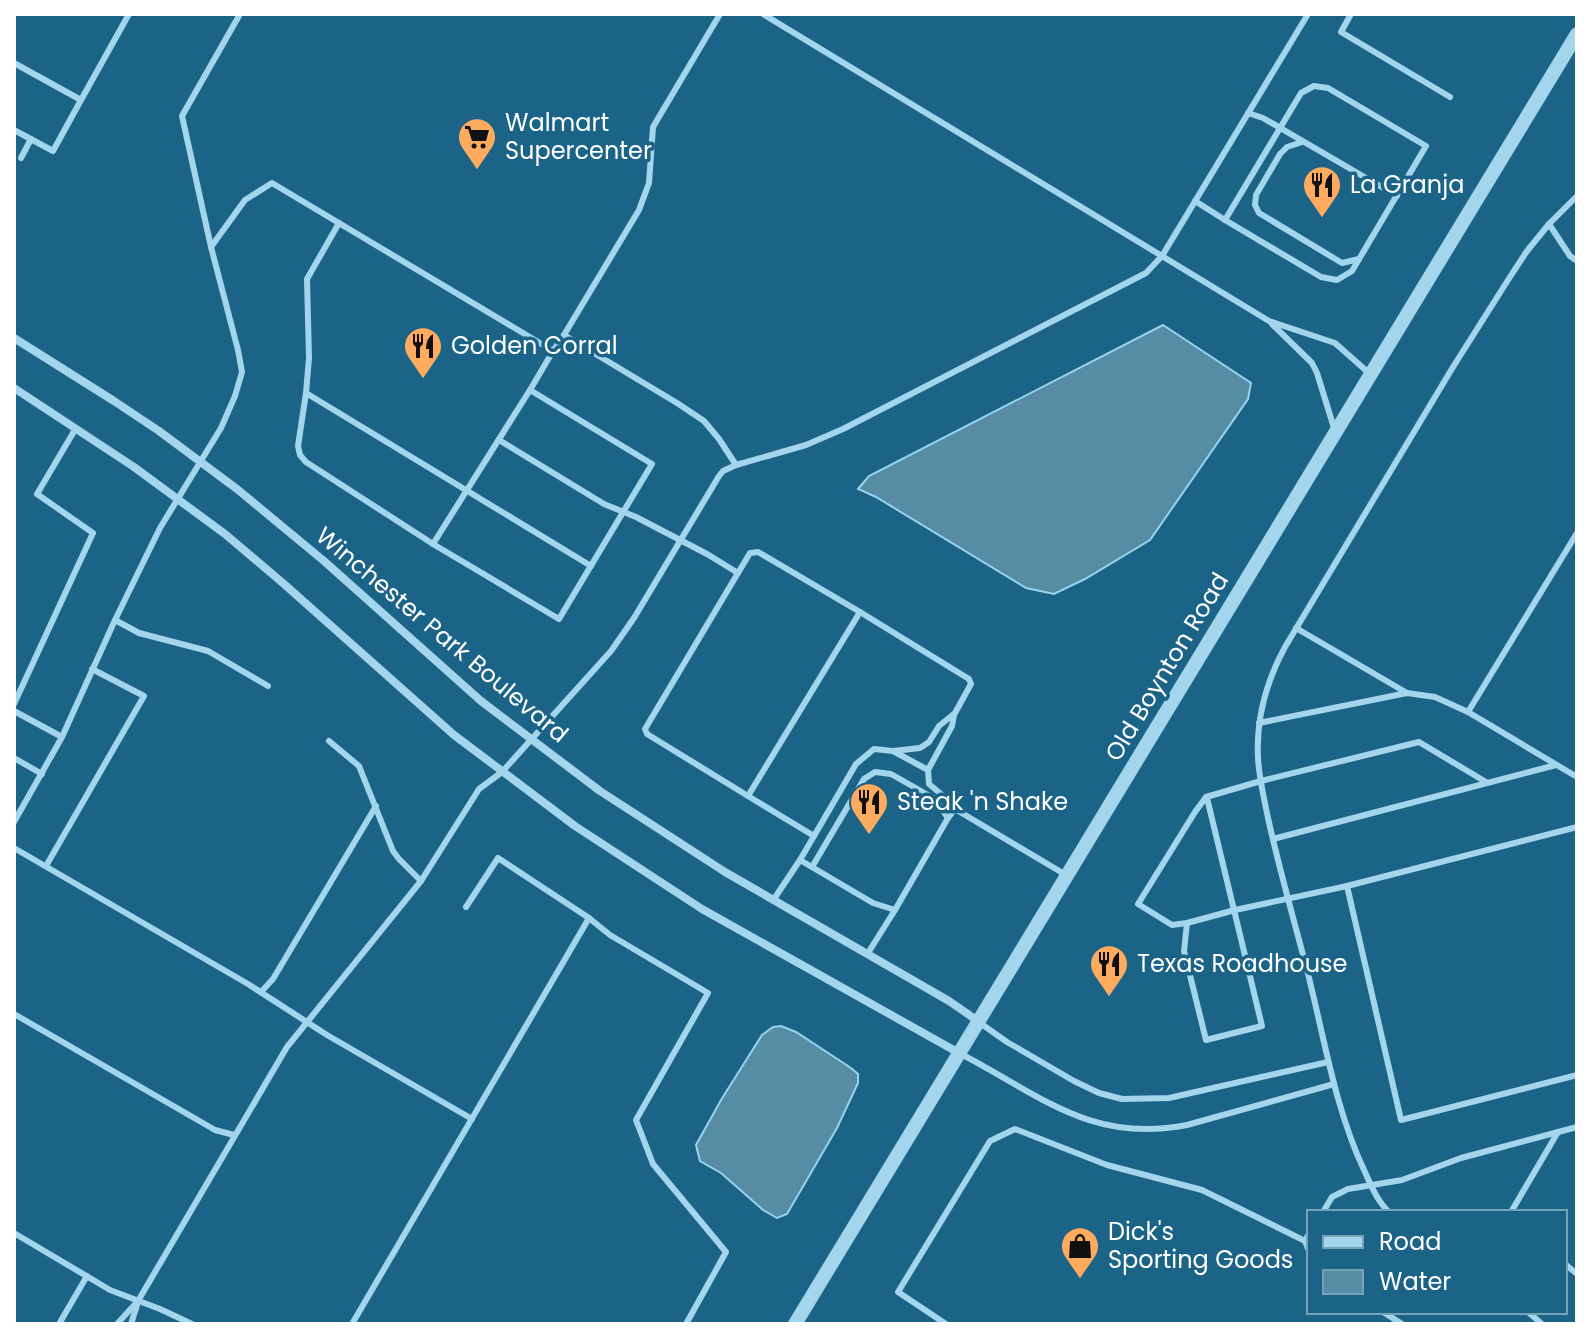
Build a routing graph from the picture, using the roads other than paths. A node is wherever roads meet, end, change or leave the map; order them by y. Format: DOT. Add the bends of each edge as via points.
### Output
graph roads {
  1 [pos="129,14"];
  2 [pos="240,14"];
  3 [pos="720,14"];
  4 [pos="763,14"];
  5 [pos="1308,14"];
  6 [pos="1351,14"];
  7 [pos="1577,34"];
  8 [pos="14,63"];
  9 [pos="1450,97"];
  10 [pos="81,100"];
  11 [pos="1248,113"];
  12 [pos="1280,128"];
  13 [pos="14,130"];
  14 [pos="31,139"];
  15 [pos="1302,142"];
  16 [pos="21,158"];
  17 [pos="1397,196"];
  18 [pos="1577,196"];
  19 [pos="1195,201"];
  20 [pos="1225,220"];
  21 [pos="339,223"];
  22 [pos="1549,224"];
  23 [pos="211,247"];
  24 [pos="1162,256"];
  25 [pos="1359,259"];
  26 [pos="1577,261"];
  27 [pos="1269,321"];
  28 [pos="564,335"];
  29 [pos="14,338"];
  30 [pos="553,351"];
  31 [pos="1371,375"];
  32 [pos="14,388"];
  33 [pos="530,390"];
  34 [pos="306,393"];
  35 [pos="76,428"];
  36 [pos="1336,432"];
  37 [pos="499,440"];
  38 [pos="200,461"];
  39 [pos="736,465"];
  40 [pos="467,490"];
  41 [pos="178,498"];
  42 [pos="624,512"];
  43 [pos="1577,533"];
  44 [pos="681,541"];
  45 [pos="433,544"];
  46 [pos="591,566"];
  47 [pos="738,573"];
  48 [pos="860,612"];
  49 [pos="115,620"];
  50 [pos="1296,628"];
  51 [pos="92,669"];
  52 [pos="268,686"];
  53 [pos="1407,693"];
  54 [pos="14,704"];
  55 [pos="14,711"];
  56 [pos="1468,712"];
  57 [pos="955,713"];
  58 [pos="1258,723"];
  59 [pos="62,737"];
  60 [pos="532,740"];
  61 [pos="329,741"];
  62 [pos="893,751"];
  63 [pos="14,758"];
  64 [pos="1556,765"];
  65 [pos="928,770"];
  66 [pos="502,772"];
  67 [pos="42,774"];
  68 [pos="1577,777"];
  69 [pos="1261,781"];
  70 [pos="1486,782"];
  71 [pos="748,796"];
  72 [pos="1206,797"];
  73 [pos="376,806"];
  74 [pos="955,809"];
  75 [pos="948,818"];
  76 [pos="14,822"];
  77 [pos="1577,827"];
  78 [pos="814,836"];
  79 [pos="1273,839"];
  80 [pos="14,848"];
  81 [pos="800,860"];
  82 [pos="46,866"];
  83 [pos="812,867"];
  84 [pos="1066,875"];
  85 [pos="421,881"];
  86 [pos="1347,886"];
  87 [pos="774,899"];
  88 [pos="1289,899"];
  89 [pos="466,907"];
  90 [pos="895,910"];
  91 [pos="1235,910"];
  92 [pos="589,918"];
  93 [pos="1187,923"];
  94 [pos="868,953"];
  95 [pos="261,992"];
  96 [pos="14,1014"];
  97 [pos="978,1021"];
  98 [pos="307,1022"];
  99 [pos="959,1053"];
  100 [pos="1328,1062"];
  101 [pos="1577,1075"];
  102 [pos="1334,1084"];
  103 [pos="472,1119"];
  104 [pos="1577,1127"];
  105 [pos="1558,1132"];
  106 [pos="234,1135"];
  107 [pos="1371,1185"];
  108 [pos="1324,1210"];
  109 [pos="1387,1210"];
  110 [pos="1512,1210"];
  111 [pos="14,1233"];
  112 [pos="1307,1237"];
  113 [pos="87,1276"];
  114 [pos="138,1301"];
  115 [pos="187,1323"];
  116 [pos="59,1324"];
  117 [pos="117,1324"];
  118 [pos="131,1324"];
  119 [pos="352,1324"];
  120 [pos="686,1324"];
  121 [pos="795,1324"];
  122 [pos="946,1324"];
  1 -- 10 [label="lane"];
  2 -- 23 [label="lane" via="182,116"];
  3 -- 28 [label="lane" via="653,127 649,183 639,210"];
  4 -- 24 [label="lane"];
  5 -- 11 [label="lane"];
  6 -- 9 [label="lane" via="1341,32"];
  7 -- 31 [label="street, Old Boynton Road"];
  8 -- 10 [label="lane"];
  10 -- 14 [label="lane" via="53,151"];
  11 -- 12 [label="lane"];
  11 -- 19 [label="lane"];
  12 -- 15 [label="lane"];
  12 -- 17 [label="lane" via="1301,93 1314,86 1328,88 1426,146"];
  12 -- 20 [label="lane"];
  13 -- 14 [label="lane"];
  14 -- 16 [label="lane"];
  15 -- 17 [label="lane"];
  15 -- 25 [label="lane" via="1280,154 1255,205 1259,213 1342,263"];
  17 -- 25 [label="lane"];
  18 -- 22 [label="lane"];
  19 -- 20 [label="lane"];
  19 -- 24 [label="lane"];
  20 -- 25 [label="lane" via="1321,277 1337,280"];
  21 -- 23 [label="lane" via="272,183 245,200"];
  21 -- 30 [label="lane"];
  21 -- 34 [label="lane" via="307,279"];
  22 -- 26 [label="lane"];
  22 -- 50 [label="lane" via="1453,367"];
  23 -- 38 [label="lane" via="242,372 229,413"];
  24 -- 27 [label="lane"];
  24 -- 39 [label="lane" via="1146,273 843,429"];
  27 -- 31 [label="lane" via="1335,343"];
  27 -- 36 [label="lane" via="1312,363"];
  28 -- 30 [label="lane"];
  28 -- 39 [label="lane" via="704,421"];
  29 -- 38 [label="street, Winchester Park Boulevard"];
  30 -- 33 [label="lane"];
  31 -- 36 [label="street, Old Boynton Road"];
  32 -- 35 [label="street"];
  33 -- 37 [label="lane"];
  33 -- 42 [label="lane" via="652,464"];
  34 -- 40 [label="lane"];
  34 -- 45 [label="lane" via="300,455"];
  35 -- 41 [label="street"];
  35 -- 54 [label="lane" via="37,494 93,533"];
  36 -- 84 [label="street, Old Boynton Road"];
  37 -- 40 [label="lane"];
  37 -- 42 [label="lane"];
  38 -- 41 [label="lane"];
  38 -- 60 [label="street, Winchester Park Boulevard"];
  39 -- 44 [label="lane" via="723,471"];
  40 -- 45 [label="lane"];
  40 -- 46 [label="lane"];
  41 -- 49 [label="lane"];
  41 -- 66 [label="street"];
  42 -- 44 [label="lane"];
  42 -- 46 [label="lane"];
  43 -- 56 [label="lane"];
  44 -- 47 [label="lane"];
  44 -- 60 [label="lane" via="611,651"];
  45 -- 46 [label="lane" via="559,619"];
  47 -- 48 [label="lane" via="750,553 758,552"];
  47 -- 71 [label="lane" via="645,729"];
  48 -- 57 [label="lane" via="969,679 970,688"];
  48 -- 71 [label="lane"];
  49 -- 51 [label="lane"];
  49 -- 52 [label="lane" via="139,633 208,651"];
  50 -- 53 [label="lane"];
  50 -- 58 [label="lane" via="1273,669"];
  51 -- 59 [label="lane"];
  51 -- 82 [label="lane" via="144,696"];
  53 -- 56 [label="lane" via="1435,697"];
  53 -- 58 [label="lane"];
  55 -- 59 [label="lane"];
  56 -- 64 [label="lane"];
  57 -- 62 [label="lane" via="920,748"];
  57 -- 65 [label="lane"];
  58 -- 69 [label="lane"];
  59 -- 67 [label="lane"];
  60 -- 66 [label="lane"];
  60 -- 87 [label="street, Winchester Park Boulevard" via="662,832"];
  61 -- 73 [label="lane" via="359,766"];
  62 -- 65 [label="lane"];
  62 -- 78 [label="lane" via="874,749 856,764"];
  63 -- 67 [label="lane"];
  64 -- 68 [label="lane"];
  64 -- 70 [label="lane"];
  65 -- 74 [label="lane" via="929,784"];
  66 -- 85 [label="lane" via="479,789"];
  66 -- 99 [label="street" via="702,909"];
  67 -- 76 [label="lane"];
  69 -- 70 [label="lane" via="1419,742"];
  69 -- 72 [label="lane"];
  69 -- 79 [label="lane"];
  70 -- 79 [label="lane"];
  71 -- 78 [label="lane"];
  72 -- 91 [label="lane"];
  72 -- 93 [label="lane" via="1138,904 1172,925"];
  73 -- 85 [label="lane" via="393,851"];
  73 -- 95 [label="lane"];
  74 -- 75 [label="lane"];
  74 -- 84 [label="lane"];
  75 -- 83 [label="lane" via="935,799 891,774 875,772 864,779"];
  75 -- 90 [label="lane"];
  77 -- 86 [label="lane"];
  78 -- 81 [label="lane"];
  79 -- 88 [label="lane"];
  80 -- 82 [label="lane"];
  81 -- 83 [label="lane"];
  81 -- 87 [label="lane"];
  82 -- 95 [label="lane"];
  83 -- 90 [label="lane"];
  84 -- 97 [label="street, Old Boynton Road"];
  85 -- 98 [label="lane"];
  86 -- 88 [label="lane"];
  86 -- 101 [label="lane" via="1401,1120"];
  87 -- 94 [label="street, Winchester Park Boulevard"];
  88 -- 91 [label="lane"];
  88 -- 100 [label="lane"];
  89 -- 92 [label="lane" via="498,858"];
  90 -- 94 [label="lane"];
  91 -- 93 [label="lane"];
  91 -- 93 [label="lane" via="1262,1026 1206,1040 1184,951"];
  92 -- 103 [label="lane"];
  92 -- 120 [label="lane" via="708,993 636,1120 653,1164 726,1252"];
  94 -- 97 [label="street, Winchester Park Boulevard"];
  95 -- 98 [label="lane"];
  96 -- 106 [label="lane" via="215,1130"];
  97 -- 99 [label="street, Old Boynton Road"];
  97 -- 100 [label="lane" via="1074,1081 1122,1099 1169,1098"];
  98 -- 103 [label="lane"];
  98 -- 106 [label="lane"];
  99 -- 102 [label="lane" via="1077,1116 1131,1130 1187,1125"];
  99 -- 121 [label="street, Old Boynton Road"];
  100 -- 102 [label="lane"];
  102 -- 107 [label="lane"];
  103 -- 119 [label="lane"];
  104 -- 105 [label="lane"];
  105 -- 107 [label="lane"];
  105 -- 110 [label="lane"];
  106 -- 114 [label="lane"];
  107 -- 108 [label="lane" via="1332,1197"];
  107 -- 109 [label="lane"];
  111 -- 113 [label="lane"];
  112 -- 122 [label="lane" via="1202,1190 1107,1165 1015,1129 990,1141 898,1292"];
  113 -- 114 [label="lane"];
  113 -- 116 [label="lane"];
  114 -- 115 [label="lane"];
  114 -- 117 [label="lane"];
  114 -- 118 [label="lane"];
}
